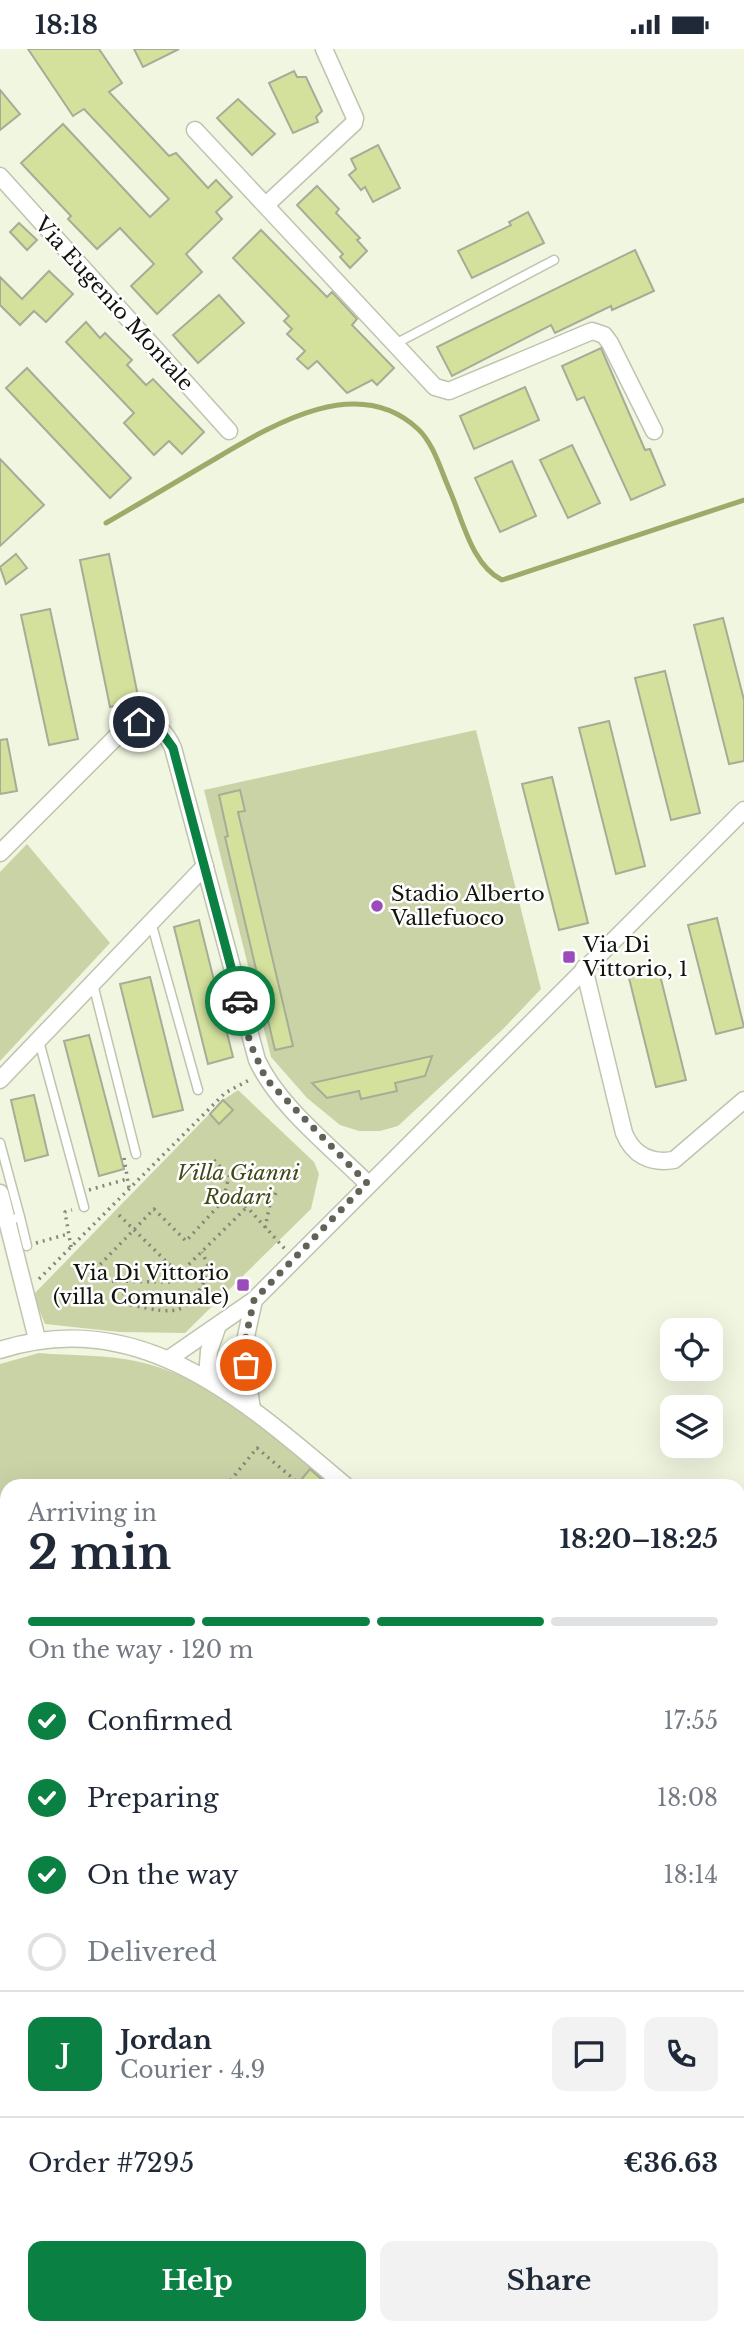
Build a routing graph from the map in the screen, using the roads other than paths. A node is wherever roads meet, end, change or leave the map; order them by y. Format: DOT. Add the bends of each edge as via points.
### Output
graph roads {
  1 [pos="324,49"];
  2 [pos="195,129"];
  3 [pos="0,176"];
  4 [pos="266,205"];
  5 [pos="554,260"];
  6 [pos="395,344"];
  7 [pos="229,431"];
  8 [pos="654,431"];
  9 [pos="744,810"];
  10 [pos="0,853"];
  11 [pos="205,866"];
  12 [pos="152,922"];
  13 [pos="584,968"];
  14 [pos="93,983"];
  15 [pos="38,1040"];
  16 [pos="0,1080"];
  17 [pos="198,1090"];
  18 [pos="744,1100"];
  19 [pos="0,1143"];
  20 [pos="136,1154"];
  21 [pos="367,1183"];
  22 [pos="0,1193"];
  23 [pos="84,1207"];
  24 [pos="14,1219"];
  25 [pos="27,1246"];
  26 [pos="254,1300"];
  27 [pos="217,1328"];
  28 [pos="37,1339"];
  29 [pos="0,1350"];
  30 [pos="243,1350"];
  31 [pos="170,1359"];
  32 [pos="207,1377"];
  33 [pos="252,1409"];
  34 [pos="337,1479"];
  1 -- 4 [label="street" via="354,123"];
  2 -- 4 [label="street"];
  3 -- 7 [label="street, Via Eugenio Montale"];
  4 -- 6 [label="street"];
  5 -- 6 [label="lane"];
  6 -- 8 [label="street" via="442,391 592,331 600,332 610,343"];
  9 -- 13 [label="street"];
  10 -- 11 [label="street" via="118,735 139,722 150,722 173,748"];
  11 -- 12 [label="street"];
  11 -- 21 [label="street" via="250,1043 263,1074"];
  12 -- 14 [label="street"];
  12 -- 17 [label="lane"];
  13 -- 18 [label="street" via="624,1133 638,1154 650,1160 674,1160"];
  13 -- 21 [label="street"];
  14 -- 15 [label="street"];
  14 -- 20 [label="lane"];
  15 -- 16 [label="street"];
  15 -- 23 [label="lane"];
  19 -- 24 [label="lane"];
  21 -- 26 [label="street"];
  22 -- 24 [label="street"];
  24 -- 25 [label="lane"];
  24 -- 28 [label="street"];
  26 -- 27 [label="street"];
  26 -- 30 [label="street"];
  27 -- 31 [label="street"];
  27 -- 32 [label="street"];
  28 -- 29 [label="street"];
  28 -- 31 [label="street" via="122,1345"];
  30 -- 32 [label="street"];
  30 -- 33 [label="street"];
  31 -- 32 [label="street"];
  32 -- 33 [label="street"];
  33 -- 34 [label="street"];
}
